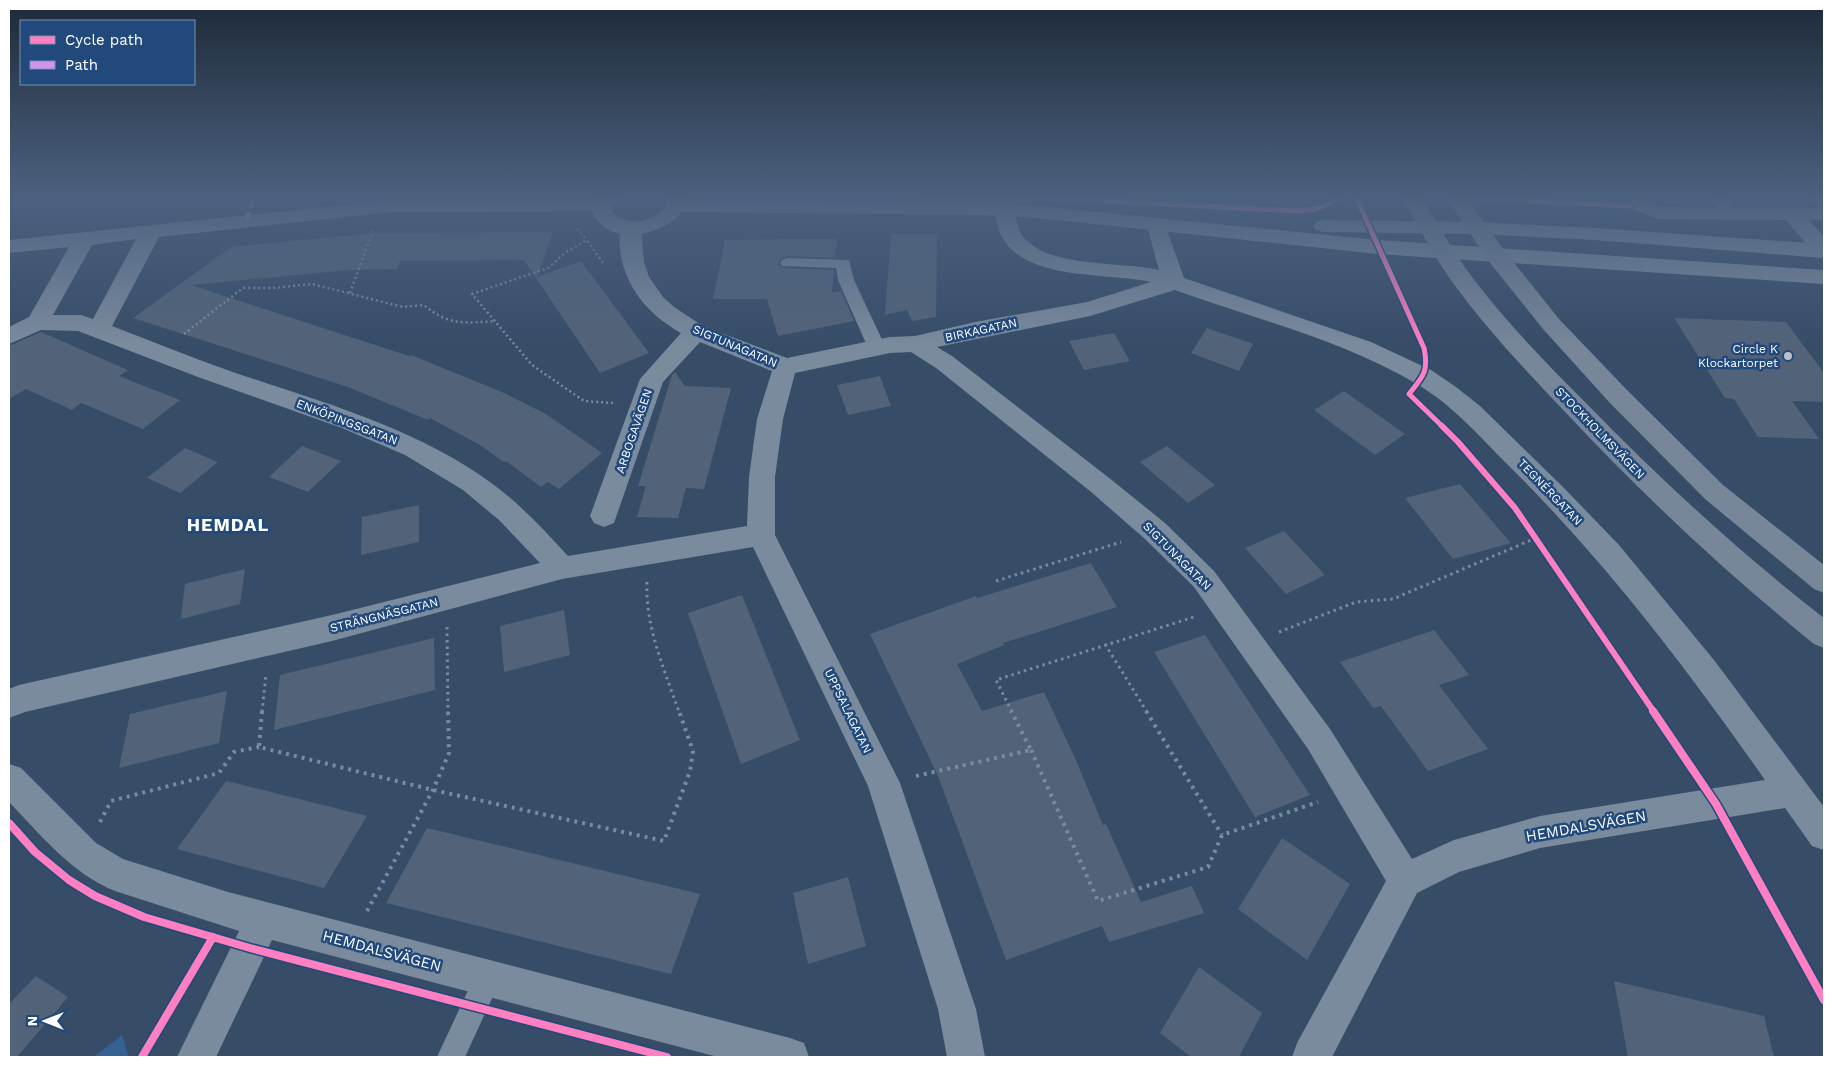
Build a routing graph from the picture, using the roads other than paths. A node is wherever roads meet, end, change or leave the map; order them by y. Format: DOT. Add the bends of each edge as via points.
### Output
graph roads {
  1 [pos="80,247"];
  2 [pos="143,247"];
  3 [pos="630,247"];
  4 [pos="1022,247"];
  5 [pos="1162,247"];
  6 [pos="1382,247"];
  7 [pos="1442,247"];
  8 [pos="1489,247"];
  9 [pos="1767,247"];
  10 [pos="1824,251"];
  11 [pos="1445,252"];
  12 [pos="1494,254"];
  13 [pos="788,263"];
  14 [pos="1824,277"];
  15 [pos="1175,282"];
  16 [pos="38,322"];
  17 [pos="99,330"];
  18 [pos="696,332"];
  19 [pos="9,336"];
  20 [pos="915,344"];
  21 [pos="877,348"];
  22 [pos="785,367"];
  23 [pos="604,516"];
  24 [pos="761,535"];
  25 [pos="562,568"];
  26 [pos="1824,581"];
  27 [pos="1824,635"];
  28 [pos="9,704"];
  29 [pos="9,779"];
  30 [pos="1793,791"];
  31 [pos="1824,834"];
  32 [pos="1405,881"];
  33 [pos="263,920"];
  34 [pos="488,978"];
  35 [pos="196,1057"];
  36 [pos="451,1057"];
  37 [pos="790,1057"];
  38 [pos="966,1057"];
  39 [pos="1311,1057"];
  1 -- 16 [label="street"];
  2 -- 17 [label="street"];
  3 -- 18 [label="street, SIGTUNAGATAN" via="637,279 649,298"];
  4 -- 15 [label="street, TEGNÉRGATAN" via="1040,258 1081,267 1145,273"];
  5 -- 15 [label="street"];
  6 -- 11 [label="street"];
  7 -- 11 [label="main road, STOCKHOLMSVÄGEN"];
  8 -- 12 [label="main road"];
  9 -- 10 [label="street"];
  11 -- 12 [label="street"];
  11 -- 27 [label="main road, STOCKHOLMSVÄGEN" via="1463,280 1516,345 1617,452 1680,514"];
  12 -- 14 [label="street"];
  12 -- 26 [label="main road" via="1551,324 1714,492"];
  13 -- 21 [label="lane" via="843,264 846,280"];
  15 -- 20 [label="street, BIRKAGATAN" via="1090,308"];
  15 -- 30 [label="street, TEGNÉRGATAN" via="1351,343 1423,376 1448,394 1530,470 1603,547 1661,614"];
  16 -- 17 [label="street, ENKÖPINGSGATAN" via="81,323"];
  16 -- 19 [label="street"];
  17 -- 25 [label="street, ENKÖPINGSGATAN" via="170,359 346,420 413,448 503,506"];
  18 -- 22 [label="street, SIGTUNAGATAN"];
  18 -- 23 [label="street, ARBOGAVÄGEN" via="652,379"];
  20 -- 21 [label="street, BIRKAGATAN"];
  20 -- 32 [label="street, SIGTUNAGATAN" via="944,362 1029,427 1155,531 1204,579 1319,740"];
  21 -- 22 [label="street, BIRKAGATAN"];
  22 -- 24 [label="street, UPPSALAGATAN" via="770,419 762,478"];
  24 -- 25 [label="street, STRÄNGNÄSGATAN"];
  24 -- 38 [label="street, UPPSALAGATAN" via="884,783 957,1009"];
  25 -- 28 [label="street, STRÄNGNÄSGATAN"];
  29 -- 33 [label="street, HEMDALSVÄGEN" via="84,855 115,874"];
  30 -- 31 [label="street, TEGNÉRGATAN"];
  30 -- 32 [label="street, HEMDALSVÄGEN" via="1540,832 1454,857"];
  32 -- 39 [label="street"];
  33 -- 34 [label="street, HEMDALSVÄGEN"];
  33 -- 35 [label="street"];
  34 -- 36 [label="lane"];
  34 -- 37 [label="street, HEMDALSVÄGEN"];
}
